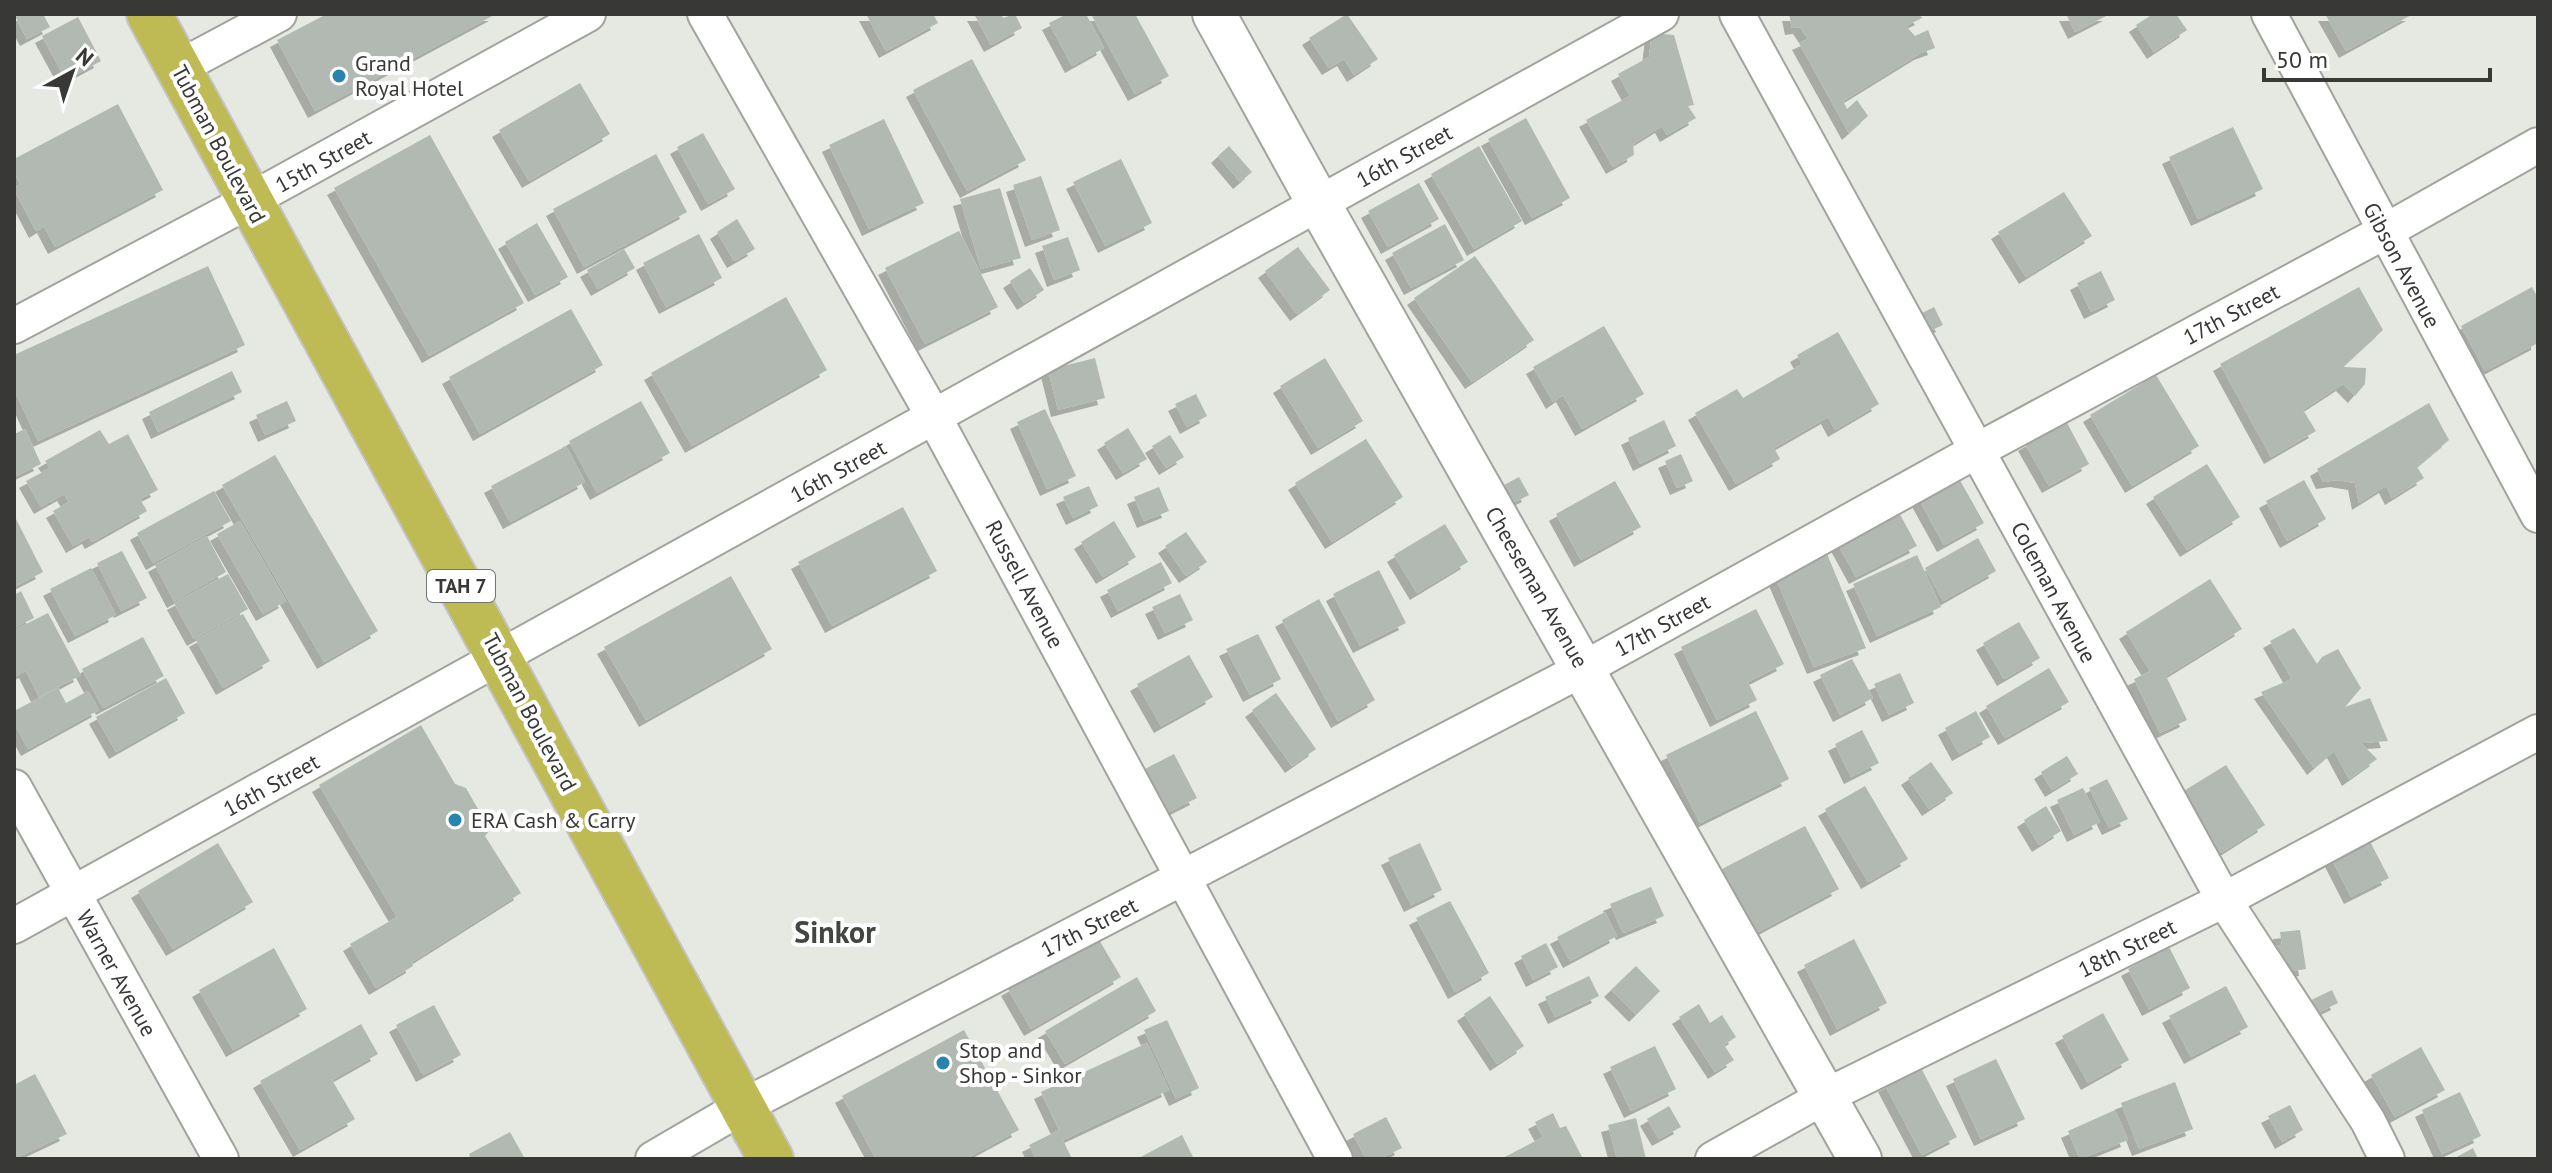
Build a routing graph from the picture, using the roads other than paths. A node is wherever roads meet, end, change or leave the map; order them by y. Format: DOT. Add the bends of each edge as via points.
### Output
graph roads {
  1 [pos="149,14"];
  2 [pos="279,14"];
  3 [pos="588,14"];
  4 [pos="705,14"];
  5 [pos="1214,14"];
  6 [pos="1661,14"];
  7 [pos="1737,14"];
  8 [pos="2269,14"];
  9 [pos="178,68"];
  10 [pos="2538,145"];
  11 [pos="249,201"];
  12 [pos="1319,204"];
  13 [pos="2384,232"];
  14 [pos="14,326"];
  15 [pos="934,417"];
  16 [pos="1978,450"];
  17 [pos="2538,515"];
  18 [pos="501,657"];
  19 [pos="1583,669"];
  20 [pos="2538,732"];
  21 [pos="14,787"];
  22 [pos="1184,877"];
  23 [pos="73,894"];
  24 [pos="2224,900"];
  25 [pos="14,926"];
  26 [pos="1824,1097"];
  27 [pos="742,1107"];
  28 [pos="221,1159"];
  29 [pos="653,1159"];
  30 [pos="771,1159"];
  31 [pos="1335,1159"];
  32 [pos="1713,1159"];
  33 [pos="1860,1159"];
  34 [pos="2387,1159"];
  1 -- 9 [label="highway, Tubman Boulevard / TAH 7"];
  2 -- 9 [label="street"];
  3 -- 11 [label="street, 15th Street"];
  4 -- 15 [label="street, Russell Avenue"];
  5 -- 12 [label="street, Cheeseman Avenue"];
  6 -- 12 [label="street, 16th Street"];
  7 -- 16 [label="street, Coleman Avenue"];
  8 -- 13 [label="street, Gibson Avenue"];
  9 -- 11 [label="highway, Tubman Boulevard / TAH 7"];
  10 -- 13 [label="street, 17th Street"];
  11 -- 14 [label="street, 15th Street"];
  11 -- 18 [label="highway, Tubman Boulevard / TAH 7"];
  12 -- 15 [label="street, 16th Street"];
  12 -- 19 [label="street, Cheeseman Avenue"];
  13 -- 16 [label="street, 17th Street"];
  13 -- 17 [label="street, Gibson Avenue"];
  15 -- 18 [label="street, 16th Street"];
  15 -- 22 [label="street, Russell Avenue"];
  16 -- 19 [label="street, 17th Street"];
  16 -- 24 [label="street, Coleman Avenue"];
  18 -- 23 [label="street, 16th Street"];
  18 -- 27 [label="highway, Tubman Boulevard / TAH 7"];
  19 -- 22 [label="street, 17th Street"];
  19 -- 26 [label="street, Cheeseman Avenue"];
  20 -- 24 [label="street, 18th Street"];
  21 -- 23 [label="street, Warner Avenue"];
  22 -- 27 [label="street, 17th Street"];
  22 -- 31 [label="street, Russell Avenue"];
  23 -- 25 [label="street, 16th Street"];
  23 -- 28 [label="street, Warner Avenue"];
  24 -- 26 [label="street, 18th Street"];
  24 -- 34 [label="street, Coleman Avenue" via="2368,1121"];
  26 -- 32 [label="street, 18th Street"];
  26 -- 33 [label="street, Cheeseman Avenue"];
  27 -- 29 [label="street, 17th Street"];
  27 -- 30 [label="highway, Tubman Boulevard / TAH 7"];
}
